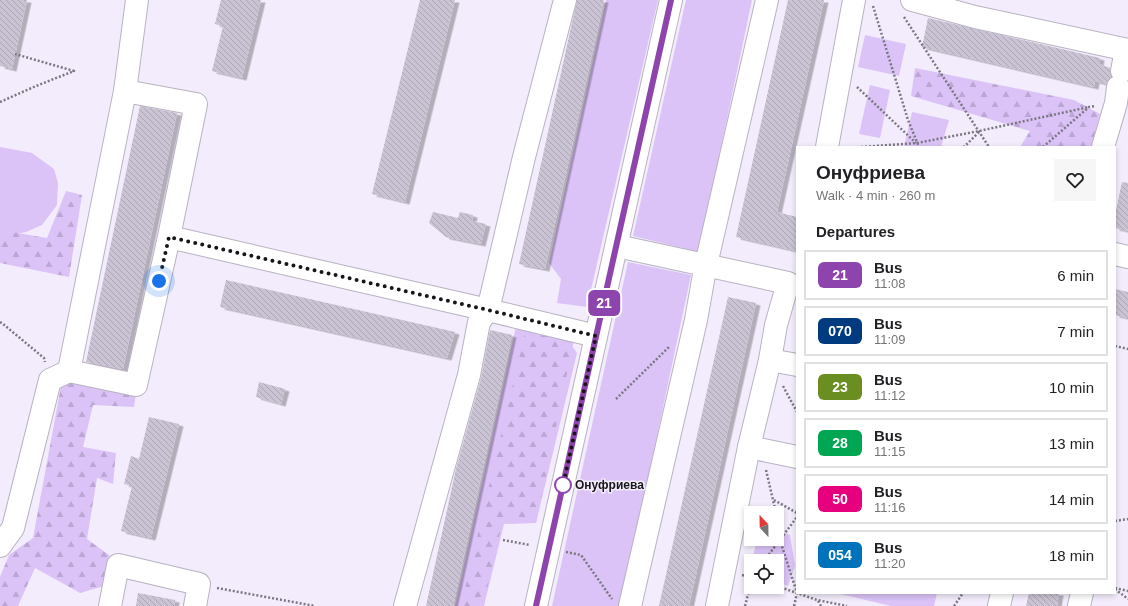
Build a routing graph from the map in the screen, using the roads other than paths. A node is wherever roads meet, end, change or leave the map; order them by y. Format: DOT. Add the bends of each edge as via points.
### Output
graph roads {
  1 [pos="137,0"];
  2 [pos="565,0"];
  3 [pos="672,0"];
  4 [pos="767,0"];
  5 [pos="854,0"];
  6 [pos="907,7"];
  7 [pos="1127,50"];
  8 [pos="124,91"];
  9 [pos="827,146"];
  10 [pos="1103,146"];
  11 [pos="169,237"];
  12 [pos="617,246"];
  13 [pos="1116,254"];
  14 [pos="1128,257"];
  15 [pos="706,265"];
  16 [pos="792,284"];
  17 [pos="488,310"];
  18 [pos="596,336"];
  19 [pos="770,360"];
  20 [pos="796,365"];
  21 [pos="69,371"];
  22 [pos="755,448"];
  23 [pos="796,457"];
  24 [pos="0,546"];
  25 [pos="1002,594"];
  26 [pos="1082,594"];
  27 [pos="621,603"];
  28 [pos="110,606"];
  29 [pos="195,606"];
  30 [pos="405,606"];
  31 [pos="536,606"];
  32 [pos="717,606"];
  33 [pos="999,606"];
  34 [pos="1079,606"];
  1 -- 8 [label="main road"];
  2 -- 17 [label="main road"];
  3 -- 12 [label="main road"];
  4 -- 15 [label="main road"];
  5 -- 9 [label="main road"];
  6 -- 7 [label="main road" via="975,17"];
  7 -- 10 [label="main road"];
  8 -- 11 [label="main road" via="196,104"];
  8 -- 21 [label="main road"];
  11 -- 17 [label="main road"];
  11 -- 21 [label="main road" via="136,385"];
  12 -- 15 [label="main road"];
  12 -- 18 [label="main road"];
  13 -- 14 [label="main road"];
  15 -- 16 [label="main road"];
  15 -- 27 [label="main road" via="696,320"];
  16 -- 19 [label="main road" via="776,325"];
  17 -- 18 [label="main road"];
  17 -- 30 [label="main road" via="479,322 469,375"];
  18 -- 31 [label="main road"];
  19 -- 20 [label="main road"];
  19 -- 22 [label="main road"];
  21 -- 24 [label="main road" via="50,380 13,528"];
  22 -- 23 [label="main road"];
  22 -- 32 [label="main road"];
  25 -- 33 [label="main road"];
  26 -- 34 [label="main road"];
  28 -- 29 [label="main road" via="118,565 199,584"];
}
